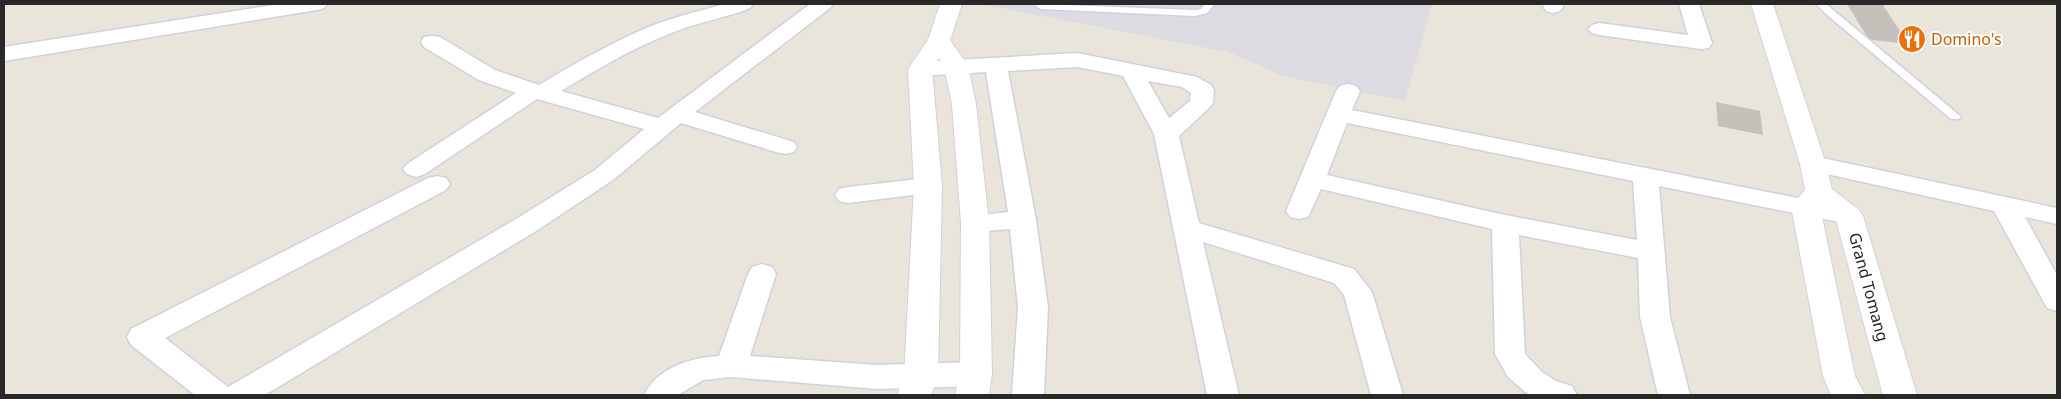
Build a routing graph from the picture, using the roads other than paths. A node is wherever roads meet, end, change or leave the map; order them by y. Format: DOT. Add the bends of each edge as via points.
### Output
graph roads {
  1 [pos="317,4"];
  2 [pos="743,4"];
  3 [pos="822,4"];
  4 [pos="951,4"];
  5 [pos="1210,4"];
  6 [pos="1688,4"];
  7 [pos="1762,4"];
  8 [pos="1821,4"];
  9 [pos="1041,6"];
  10 [pos="1599,29"];
  11 [pos="939,40"];
  12 [pos="432,42"];
  13 [pos="4,54"];
  14 [pos="996,64"];
  15 [pos="956,66"];
  16 [pos="920,69"];
  17 [pos="1131,70"];
  18 [pos="1348,91"];
  19 [pos="538,92"];
  20 [pos="1338,114"];
  21 [pos="1955,117"];
  22 [pos="670,120"];
  23 [pos="1166,134"];
  24 [pos="785,147"];
  25 [pos="1645,175"];
  26 [pos="1312,180"];
  27 [pos="928,186"];
  28 [pos="1813,188"];
  29 [pos="848,195"];
  30 [pos="2005,206"];
  31 [pos="1299,211"];
  32 [pos="2057,216"];
  33 [pos="1023,220"];
  34 [pos="975,223"];
  35 [pos="1505,224"];
  36 [pos="1187,228"];
  37 [pos="1652,252"];
  38 [pos="762,274"];
  39 [pos="2057,301"];
  40 [pos="731,366"];
  41 [pos="974,384"];
  42 [pos="918,386"];
  43 [pos="217,395"];
  44 [pos="240,395"];
  45 [pos="660,395"];
  46 [pos="1028,395"];
  47 [pos="1223,395"];
  48 [pos="1387,395"];
  49 [pos="1561,395"];
  50 [pos="1674,395"];
  51 [pos="1848,395"];
  52 [pos="1900,395"];
  1 -- 13 [label="street"];
  2 -- 19 [label="street" via="645,36"];
  3 -- 22 [label="street"];
  4 -- 11 [label="street"];
  5 -- 9 [label="lane" via="1204,11 1195,13"];
  6 -- 10 [label="street" via="1701,43"];
  7 -- 28 [label="street"];
  8 -- 21 [label="lane"];
  11 -- 15 [label="street"];
  11 -- 16 [label="street"];
  12 -- 19 [label="street" via="487,74"];
  14 -- 15 [label="street"];
  14 -- 17 [label="street" via="1077,60"];
  14 -- 33 [label="street"];
  15 -- 16 [label="street"];
  15 -- 34 [label="street" via="964,104"];
  16 -- 27 [label="street"];
  17 -- 23 [label="street"];
  17 -- 23 [label="street" via="1189,82 1203,90 1201,103"];
  18 -- 20 [label="street"];
  19 -- 22 [label="street"];
  19 -- 43 [label="street" via="427,176 142,337"];
  20 -- 25 [label="street"];
  20 -- 26 [label="street"];
  22 -- 24 [label="street"];
  22 -- 44 [label="street" via="604,175"];
  23 -- 36 [label="street"];
  25 -- 28 [label="street"];
  25 -- 37 [label="street"];
  26 -- 31 [label="street"];
  26 -- 35 [label="street"];
  27 -- 29 [label="street"];
  27 -- 42 [label="street"];
  28 -- 30 [label="street"];
  28 -- 51 [label="street" via="1839,376"];
  28 -- 52 [label="street, Grand Tomang" via="1849,216"];
  30 -- 32 [label="street"];
  30 -- 39 [label="street"];
  33 -- 34 [label="street"];
  33 -- 46 [label="street" via="1033,307"];
  34 -- 41 [label="street"];
  35 -- 37 [label="street"];
  35 -- 49 [label="street" via="1510,354 1515,366 1526,377 1536,385"];
  36 -- 47 [label="street"];
  36 -- 48 [label="street" via="1344,276 1358,292"];
  37 -- 50 [label="street" via="1655,317"];
  38 -- 40 [label="street"];
  40 -- 42 [label="street" via="877,377"];
  40 -- 45 [label="street" via="697,369 669,384"];
  41 -- 42 [label="street"];
}
